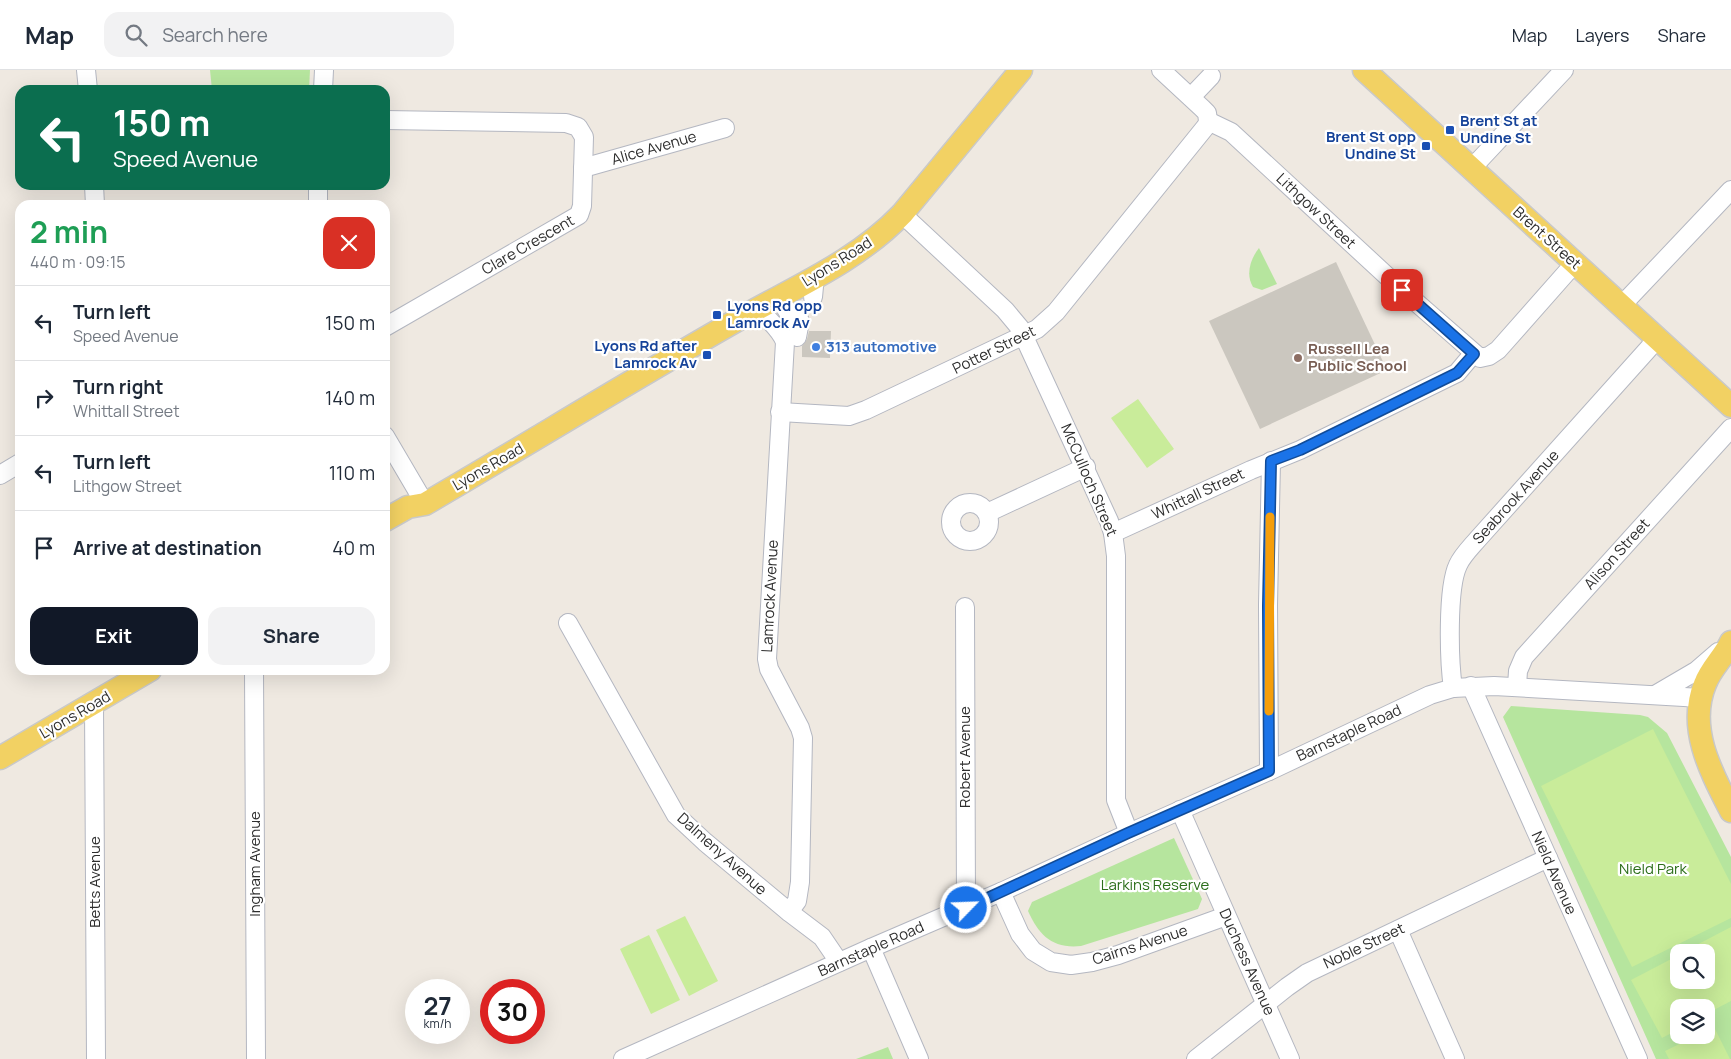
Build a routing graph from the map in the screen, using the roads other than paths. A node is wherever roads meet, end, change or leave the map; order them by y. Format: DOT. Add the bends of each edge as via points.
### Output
graph roads {
  1 [pos="86,70"];
  2 [pos="324,70"];
  3 [pos="1021,70"];
  4 [pos="1161,70"];
  5 [pos="1364,70"];
  6 [pos="1564,70"];
  7 [pos="1210,76"];
  8 [pos="88,85"];
  9 [pos="323,85"];
  10 [pos="1191,98"];
  11 [pos="390,120"];
  12 [pos="1208,121"];
  13 [pos="725,128"];
  14 [pos="583,168"];
  15 [pos="1471,169"];
  16 [pos="1731,190"];
  17 [pos="902,214"];
  18 [pos="1574,264"];
  19 [pos="779,297"];
  20 [pos="1622,306"];
  21 [pos="758,308"];
  22 [pos="390,324"];
  23 [pos="798,329"];
  24 [pos="1024,337"];
  25 [pos="1658,338"];
  26 [pos="1474,354"];
  27 [pos="1731,406"];
  28 [pos="780,412"];
  29 [pos="1731,428"];
  30 [pos="390,444"];
  31 [pos="1271,461"];
  32 [pos="15,466"];
  33 [pos="1086,468"];
  34 [pos="0,475"];
  35 [pos="425,504"];
  36 [pos="987,513"];
  37 [pos="390,517"];
  38 [pos="1113,533"];
  39 [pos="390,535"];
  40 [pos="965,606"];
  41 [pos="568,622"];
  42 [pos="1731,640"];
  43 [pos="142,675"];
  44 [pos="254,675"];
  45 [pos="1471,686"];
  46 [pos="1517,686"];
  47 [pos="1453,688"];
  48 [pos="1655,695"];
  49 [pos="1701,698"];
  50 [pos="94,704"];
  51 [pos="0,758"];
  52 [pos="1269,771"];
  53 [pos="1180,810"];
  54 [pos="1731,811"];
  55 [pos="1128,833"];
  56 [pos="1548,858"];
  57 [pos="1001,892"];
  58 [pos="966,908"];
  59 [pos="789,912"];
  60 [pos="1226,916"];
  61 [pos="1398,930"];
  62 [pos="871,948"];
  63 [pos="840,962"];
  64 [pos="1265,1004"];
  65 [pos="96,1059"];
  66 [pos="256,1059"];
  67 [pos="623,1059"];
  68 [pos="919,1059"];
  69 [pos="1196,1059"];
  70 [pos="1290,1059"];
  71 [pos="1455,1059"];
  72 [pos="1638,1059"];
  1 -- 8 [label="street"];
  2 -- 9 [label="street"];
  3 -- 17 [label="main road, Lyons Road"];
  4 -- 10 [label="street"];
  5 -- 15 [label="main road, Brent Street"];
  6 -- 15 [label="street"];
  7 -- 10 [label="street"];
  10 -- 12 [label="street" via="1207,113"];
  11 -- 14 [label="street, Clare Crescent" via="566,123 578,127 584,137"];
  12 -- 24 [label="street, Potter Street" via="1048,322"];
  12 -- 26 [label="street, Lithgow Street" via="1231,132"];
  13 -- 14 [label="street, Alice Avenue"];
  14 -- 22 [label="street, Clare Crescent" via="579,216"];
  15 -- 18 [label="main road, Brent Street"];
  16 -- 20 [label="street"];
  17 -- 19 [label="main road, Lyons Road" via="887,230 814,287"];
  17 -- 24 [label="street, McCulloch Street" via="1005,310"];
  18 -- 20 [label="main road, Brent Street"];
  18 -- 26 [label="street" via="1498,350 1484,358"];
  19 -- 21 [label="main road, Lyons Road"];
  19 -- 23 [label="street"];
  20 -- 25 [label="main road, Brent Street"];
  21 -- 28 [label="street, Lamrock Avenue" via="785,342"];
  21 -- 35 [label="main road, Lyons Road"];
  24 -- 28 [label="street, Potter Street" via="849,416"];
  24 -- 33 [label="street, McCulloch Street"];
  25 -- 27 [label="main road, Brent Street"];
  25 -- 47 [label="street, Seabrook Avenue" via="1458,564 1452,588"];
  26 -- 31 [label="street, Whittall Street" via="1457,373"];
  28 -- 59 [label="street, Lamrock Avenue" via="767,659 802,738 800,882 797,901"];
  29 -- 46 [label="street, Alison Street" via="1524,657"];
  30 -- 35 [label="street"];
  31 -- 38 [label="street, Whittall Street"];
  31 -- 52 [label="street"];
  32 -- 34 [label="street"];
  33 -- 36 [label="street"];
  33 -- 38 [label="street, McCulloch Street"];
  35 -- 37 [label="main road, Lyons Road" via="408,507"];
  35 -- 39 [label="main road, Lyons Road" via="415,520"];
  38 -- 55 [label="street, McCulloch Street" via="1116,556 1116,800"];
  40 -- 58 [label="street, Robert Avenue"];
  41 -- 59 [label="street, Dalmeny Avenue" via="676,815"];
  42 -- 48 [label="street" via="1696,671"];
  42 -- 49 [label="main road" via="1705,683"];
  43 -- 50 [label="main road, Lyons Road"];
  44 -- 66 [label="street, Ingham Avenue"];
  45 -- 46 [label="street, Barnstaple Road"];
  45 -- 47 [label="street, Barnstaple Road"];
  45 -- 56 [label="street, Nield Avenue"];
  46 -- 48 [label="street, Barnstaple Road"];
  47 -- 52 [label="street, Barnstaple Road" via="1430,695"];
  48 -- 49 [label="street, Barnstaple Road"];
  49 -- 54 [label="main road" via="1699,714 1703,749"];
  50 -- 51 [label="main road, Lyons Road"];
  50 -- 65 [label="street, Betts Avenue"];
  52 -- 53 [label="street, Barnstaple Road"];
  53 -- 55 [label="street, Barnstaple Road"];
  53 -- 60 [label="street, Duchess Avenue"];
  55 -- 57 [label="street, Barnstaple Road"];
  56 -- 61 [label="street, Noble Street"];
  56 -- 72 [label="street, Nield Avenue"];
  57 -- 58 [label="street, Barnstaple Road"];
  57 -- 60 [label="street, Cairns Avenue" via="1020,934 1034,951 1051,962 1070,965 1118,955"];
  58 -- 62 [label="street, Barnstaple Road"];
  59 -- 63 [label="street, Dalmeny Avenue" via="822,937"];
  60 -- 64 [label="street, Duchess Avenue"];
  61 -- 64 [label="street, Noble Street" via="1307,973"];
  61 -- 71 [label="street"];
  62 -- 63 [label="street, Barnstaple Road"];
  62 -- 68 [label="street"];
  63 -- 67 [label="street, Barnstaple Road"];
  64 -- 69 [label="street, Noble Street"];
  64 -- 70 [label="street, Duchess Avenue"];
}
